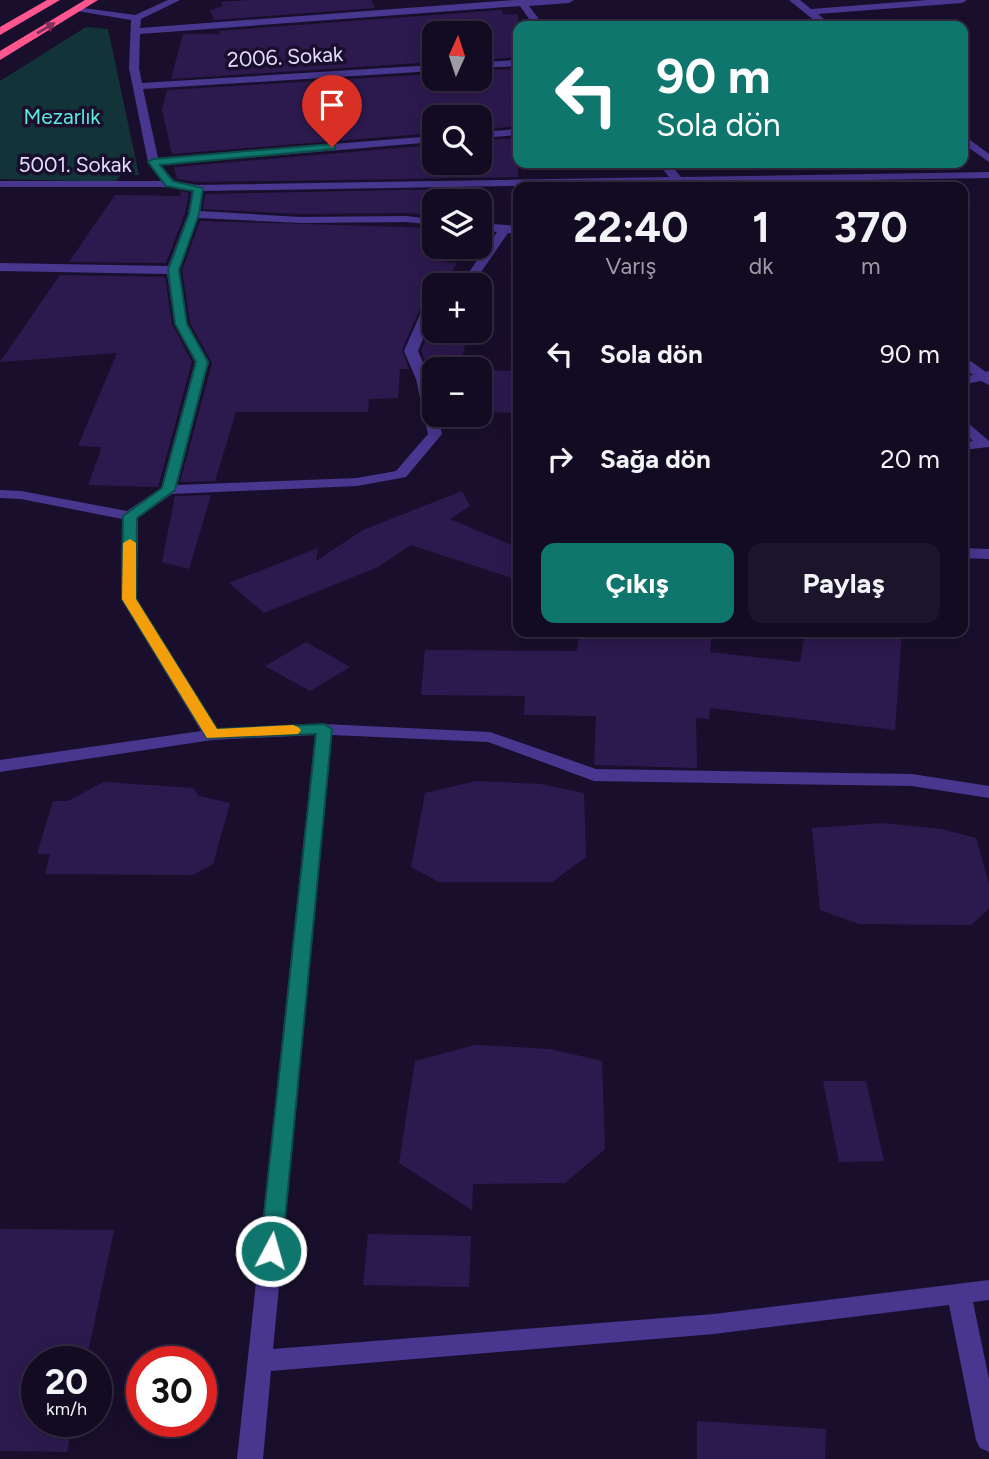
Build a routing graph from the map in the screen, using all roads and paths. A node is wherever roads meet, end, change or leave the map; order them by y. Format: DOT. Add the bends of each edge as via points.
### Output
graph roads {
  1 [pos="55,0"];
  2 [pos="93,0"];
  3 [pos="175,0"];
  4 [pos="569,0"];
  5 [pos="794,0"];
  6 [pos="962,0"];
  7 [pos="521,2"];
  8 [pos="76,10"];
  9 [pos="810,12"];
  10 [pos="136,18"];
  11 [pos="535,21"];
  12 [pos="821,21"];
  13 [pos="136,31"];
  14 [pos="0,32"];
  15 [pos="0,56"];
  16 [pos="513,62"];
  17 [pos="492,64"];
  18 [pos="422,69"];
  19 [pos="138,86"];
  20 [pos="513,132"];
  21 [pos="492,134"];
  22 [pos="422,140"];
  23 [pos="968,142"];
  24 [pos="989,159"];
  25 [pos="153,162"];
  26 [pos="667,168"];
  27 [pos="989,175"];
  28 [pos="678,180"];
  29 [pos="630,182"];
  30 [pos="0,184"];
  31 [pos="170,184"];
  32 [pos="513,185"];
  33 [pos="198,188"];
  34 [pos="194,214"];
  35 [pos="422,221"];
  36 [pos="492,228"];
  37 [pos="512,230"];
  38 [pos="0,267"];
  39 [pos="173,270"];
  40 [pos="476,273"];
  41 [pos="422,324"];
  42 [pos="968,364"];
  43 [pos="987,378"];
  44 [pos="968,380"];
  45 [pos="968,428"];
  46 [pos="968,445"];
  47 [pos="168,490"];
  48 [pos="0,494"];
  49 [pos="130,516"];
  50 [pos="968,553"];
  51 [pos="989,554"];
  52 [pos="324,729"];
  53 [pos="212,735"];
  54 [pos="0,766"];
  55 [pos="989,792"];
  56 [pos="989,1290"];
  57 [pos="959,1293"];
  58 [pos="260,1361"];
  59 [pos="989,1440"];
  60 [pos="250,1459"];
  1 -- 14 [label="highway"];
  2 -- 8 [label="highway"];
  3 -- 10 [label="street"];
  4 -- 7 [label="street"];
  5 -- 9 [label="street"];
  6 -- 9 [label="street"];
  7 -- 11 [label="street"];
  7 -- 13 [label="street"];
  8 -- 10 [label="street"];
  15 -- 8 [label="highway, one-way"];
  9 -- 12 [label="street"];
  10 -- 13 [label="street"];
  13 -- 19 [label="street"];
  16 -- 17 [label="street"];
  18 -- 19 [label="street, 2006. Sokak"];
  19 -- 25 [label="street"];
  20 -- 21 [label="street"];
  22 -- 25 [label="street"];
  23 -- 24 [label="street"];
  25 -- 31 [label="street"];
  26 -- 28 [label="street"];
  27 -- 28 [label="street, 5001. Sokak"];
  28 -- 29 [label="street, 5001. Sokak"];
  30 -- 31 [label="street, 5001. Sokak"];
  31 -- 33 [label="street, 5001. Sokak"];
  32 -- 33 [label="street, 5001. Sokak"];
  33 -- 34 [label="street"];
  34 -- 35 [label="street"];
  34 -- 39 [label="street"];
  36 -- 37 [label="street"];
  37 -- 40 [label="street"];
  38 -- 39 [label="street"];
  39 -- 47 [label="street" via="181,324 202,362"];
  41 -- 47 [label="street" via="411,351 435,434 401,474 357,482"];
  42 -- 43 [label="street"];
  43 -- 44 [label="street"];
  45 -- 46 [label="street" via="984,444"];
  47 -- 49 [label="street"];
  48 -- 49 [label="street"];
  49 -- 53 [label="street" via="129,599"];
  50 -- 51 [label="street"];
  52 -- 53 [label="street"];
  52 -- 55 [label="street" via="490,737 594,775 912,780"];
  52 -- 58 [label="street"];
  53 -- 54 [label="street"];
  56 -- 57 [label="street"];
  57 -- 58 [label="street" via="714,1324"];
  57 -- 59 [label="street"];
  58 -- 60 [label="street"];
}
